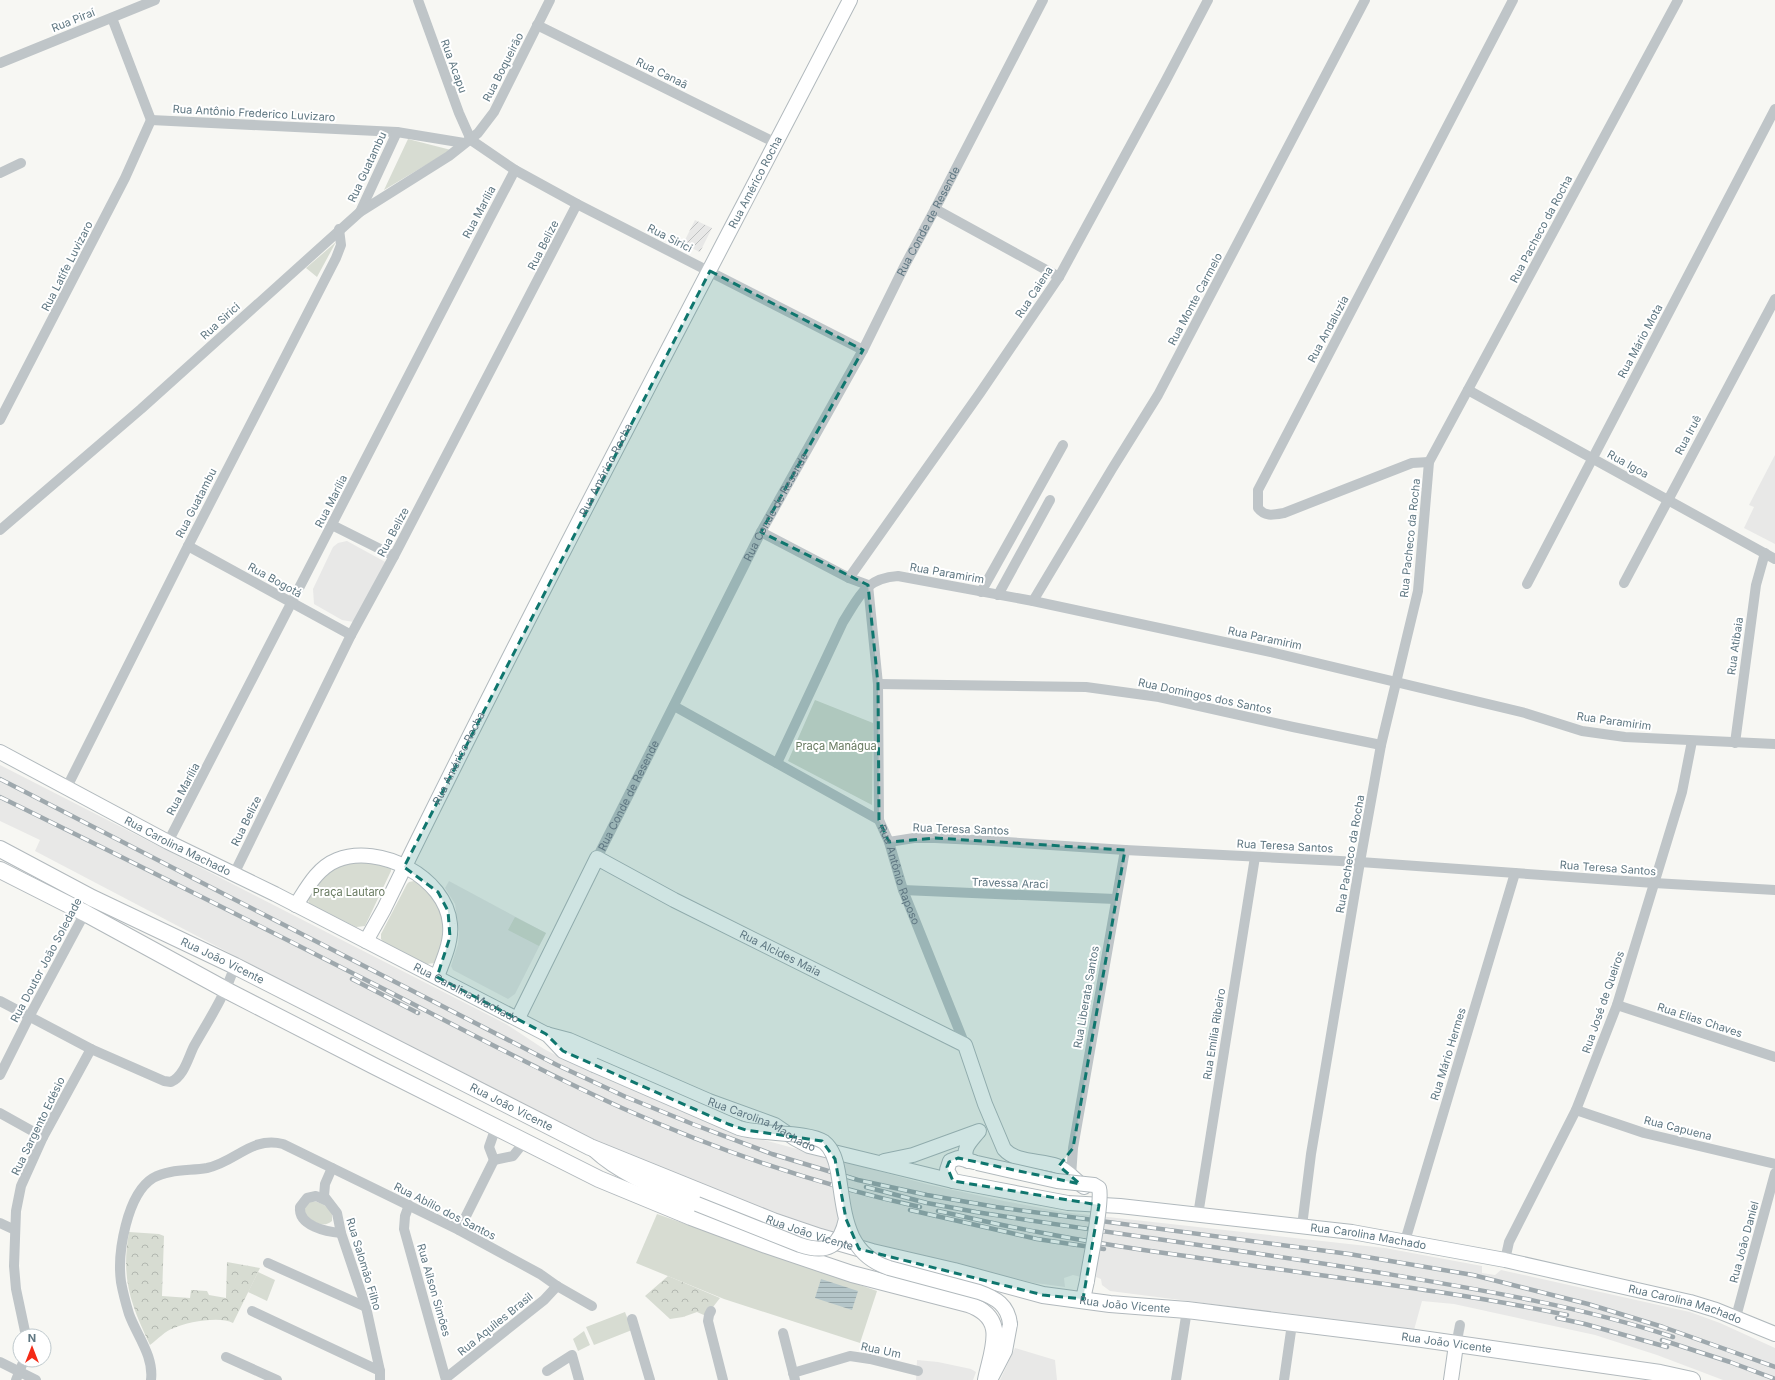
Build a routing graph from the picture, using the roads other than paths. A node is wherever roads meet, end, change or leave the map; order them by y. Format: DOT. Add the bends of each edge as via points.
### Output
graph roads {
  1 [pos="155,0"];
  2 [pos="418,0"];
  3 [pos="550,0"];
  4 [pos="850,0"];
  5 [pos="1043,0"];
  6 [pos="1208,0"];
  7 [pos="1365,0"];
  8 [pos="1513,0"];
  9 [pos="1678,0"];
  10 [pos="112,18"];
  11 [pos="537,25"];
  12 [pos="0,63"];
  13 [pos="1775,109"];
  14 [pos="151,120"];
  15 [pos="397,132"];
  16 [pos="468,141"];
  17 [pos="776,143"];
  18 [pos="21,163"];
  19 [pos="515,170"];
  20 [pos="0,173"];
  21 [pos="577,204"];
  22 [pos="935,209"];
  23 [pos="360,212"];
  24 [pos="339,229"];
  25 [pos="710,271"];
  26 [pos="1058,278"];
  27 [pos="1775,299"];
  28 [pos="863,350"];
  29 [pos="1468,390"];
  30 [pos="0,420"];
  31 [pos="1063,445"];
  32 [pos="1592,458"];
  33 [pos="1429,462"];
  34 [pos="1667,499"];
  35 [pos="1050,500"];
  36 [pos="332,526"];
  37 [pos="0,530"];
  38 [pos="760,532"];
  39 [pos="188,546"];
  40 [pos="1765,553"];
  41 [pos="394,556"];
  42 [pos="1775,559"];
  43 [pos="850,578"];
  44 [pos="1624,583"];
  45 [pos="1527,584"];
  46 [pos="868,585"];
  47 [pos="982,592"];
  48 [pos="998,595"];
  49 [pos="1033,601"];
  50 [pos="293,603"];
  51 [pos="351,635"];
  52 [pos="1396,681"];
  53 [pos="878,684"];
  54 [pos="674,706"];
  55 [pos="1692,741"];
  56 [pos="1735,743"];
  57 [pos="1381,744"];
  58 [pos="1775,744"];
  59 [pos="0,752"];
  60 [pos="777,763"];
  61 [pos="67,787"];
  62 [pos="879,820"];
  63 [pos="168,842"];
  64 [pos="889,842"];
  65 [pos="0,849"];
  66 [pos="1124,850"];
  67 [pos="1255,857"];
  68 [pos="597,858"];
  69 [pos="1360,862"];
  70 [pos="404,867"];
  71 [pos="0,870"];
  72 [pos="1515,873"];
  73 [pos="234,874"];
  74 [pos="1654,883"];
  75 [pos="903,890"];
  76 [pos="1775,890"];
  77 [pos="92,898"];
  78 [pos="1115,899"];
  79 [pos="296,905"];
  80 [pos="85,913"];
  81 [pos="366,941"];
  82 [pos="235,966"];
  83 [pos="437,977"];
  84 [pos="226,990"];
  85 [pos="0,1001"];
  86 [pos="1617,1005"];
  87 [pos="29,1017"];
  88 [pos="518,1018"];
  89 [pos="546,1034"];
  90 [pos="965,1045"];
  91 [pos="91,1049"];
  92 [pos="1775,1057"];
  93 [pos="0,1075"];
  94 [pos="986,1104"];
  95 [pos="1576,1110"];
  96 [pos="0,1113"];
  97 [pos="496,1127"];
  98 [pos="979,1131"];
  99 [pos="43,1137"];
  100 [pos="524,1140"];
  101 [pos="590,1147"];
  102 [pos="1073,1148"];
  103 [pos="494,1160"];
  104 [pos="875,1161"];
  105 [pos="973,1162"];
  106 [pos="1775,1164"];
  107 [pos="1054,1166"];
  108 [pos="332,1168"];
  109 [pos="1775,1173"];
  110 [pos="1072,1176"];
  111 [pos="953,1181"];
  112 [pos="325,1188"];
  113 [pos="1772,1192"];
  114 [pos="313,1196"];
  115 [pos="327,1201"];
  116 [pos="409,1205"];
  117 [pos="1120,1206"];
  118 [pos="1198,1215"];
  119 [pos="846,1219"];
  120 [pos="773,1221"];
  121 [pos="0,1223"];
  122 [pos="1302,1226"];
  123 [pos="15,1230"];
  124 [pos="458,1230"];
  125 [pos="341,1233"];
  126 [pos="1405,1241"];
  127 [pos="766,1245"];
  128 [pos="1505,1260"];
  129 [pos="268,1263"];
  130 [pos="557,1286"];
  131 [pos="1083,1300"];
  132 [pos="592,1306"];
  133 [pos="366,1307"];
  134 [pos="1187,1310"];
  135 [pos="252,1311"];
  136 [pos="711,1311"];
  137 [pos="1736,1318"];
  138 [pos="632,1319"];
  139 [pos="1292,1324"];
  140 [pos="1460,1325"];
  141 [pos="24,1328"];
  142 [pos="783,1333"];
  143 [pos="1775,1334"];
  144 [pos="1456,1345"];
  145 [pos="226,1357"];
  146 [pos="0,1362"];
  147 [pos="548,1371"];
  148 [pos="918,1371"];
  149 [pos="18,1376"];
  150 [pos="380,1376"];
  151 [pos="794,1376"];
  152 [pos="1663,1376"];
  153 [pos="446,1379"];
  154 [pos="36,1380"];
  155 [pos="151,1380"];
  156 [pos="277,1380"];
  157 [pos="579,1380"];
  158 [pos="650,1380"];
  159 [pos="723,1380"];
  160 [pos="986,1380"];
  161 [pos="990,1380"];
  162 [pos="1176,1380"];
  163 [pos="1284,1380"];
  164 [pos="1451,1380"];
  165 [pos="1692,1380"];
  1 -- 10 [label="street, Rua Piraí"];
  2 -- 16 [label="street, Rua Acapu"];
  3 -- 11 [label="street, Rua Boqueirão"];
  4 -- 17 [label="main road, Rua Américo Rocha"];
  5 -- 22 [label="street, Rua Conde de Resende"];
  6 -- 26 [label="street, Rua Caiena"];
  7 -- 49 [label="street, Rua Monte Carmelo" via="1158,395"];
  8 -- 33 [label="street, Rua Andaluzia" via="1258,490 1258,508 1267,515 1284,513 1412,463"];
  9 -- 29 [label="street, Rua Pacheco da Rocha"];
  10 -- 12 [label="street, Rua Piraí"];
  10 -- 14 [label="street"];
  11 -- 16 [label="street, Rua Boqueirão" via="494,112 486,124"];
  11 -- 17 [label="street, Rua Canaã"];
  13 -- 32 [label="street, Rua Mário Mota"];
  14 -- 15 [label="street, Rua Antônio Frederico Luvizaro"];
  14 -- 30 [label="street, Rua Latife Luvizaro" via="121,185"];
  15 -- 16 [label="street, Rua Antônio Frederico Luvizaro"];
  15 -- 23 [label="street, Rua Guatambu"];
  16 -- 19 [label="street, Rua Sirici"];
  16 -- 23 [label="street, Rua Sirici" via="449,156"];
  17 -- 25 [label="main road, Rua Américo Rocha"];
  18 -- 20 [label="street"];
  19 -- 21 [label="street, Rua Sirici"];
  19 -- 36 [label="street, Rua Marília"];
  21 -- 25 [label="street, Rua Sirici"];
  21 -- 41 [label="street, Rua Belize"];
  22 -- 26 [label="street"];
  22 -- 28 [label="street, Rua Conde de Resende"];
  23 -- 24 [label="street, Rua Sirici"];
  24 -- 37 [label="street, Rua Sirici" via="141,409"];
  24 -- 39 [label="street, Rua Guatambu" via="340,245 336,258"];
  25 -- 28 [label="street, Rua Sirici"];
  25 -- 70 [label="main road, Rua Américo Rocha" via="618,443"];
  26 -- 43 [label="street, Rua Caiena"];
  27 -- 34 [label="street, Rua Iruê"];
  28 -- 38 [label="street, Rua Conde de Resende"];
  29 -- 32 [label="street, Rua Igoa"];
  29 -- 33 [label="street, Rua Pacheco da Rocha"];
  31 -- 47 [label="street"];
  32 -- 34 [label="street, Rua Igoa"];
  32 -- 45 [label="street, Rua Mário Mota"];
  33 -- 52 [label="street, Rua Pacheco da Rocha" via="1418,592"];
  34 -- 40 [label="street, Rua Igoa"];
  34 -- 44 [label="street, Rua Iruê"];
  35 -- 48 [label="street"];
  36 -- 41 [label="street"];
  36 -- 50 [label="street, Rua Marília"];
  38 -- 43 [label="street"];
  38 -- 54 [label="street, Rua Conde de Resende"];
  39 -- 50 [label="street, Rua Bogotá"];
  39 -- 61 [label="street, Rua Guatambu"];
  40 -- 42 [label="street, Rua Igoa"];
  40 -- 56 [label="street, Rua Atibaia" via="1756,585"];
  41 -- 51 [label="street, Rua Belize"];
  43 -- 46 [label="street"];
  46 -- 47 [label="street, Rua Paramirim" via="885,577 898,576"];
  46 -- 53 [label="street"];
  46 -- 60 [label="street" via="843,622"];
  47 -- 48 [label="street, Rua Paramirim"];
  48 -- 49 [label="street, Rua Paramirim"];
  49 -- 52 [label="street, Rua Paramirim"];
  50 -- 51 [label="street, Rua Bogotá"];
  50 -- 63 [label="street, Rua Marília"];
  51 -- 73 [label="street, Rua Belize"];
  52 -- 55 [label="street, Rua Paramirim" via="1525,713 1582,731 1625,737"];
  52 -- 57 [label="street, Rua Pacheco da Rocha"];
  53 -- 57 [label="street, Rua Domingos dos Santos" via="1086,687 1159,697"];
  53 -- 62 [label="street"];
  54 -- 60 [label="street, Rua Antônio Raposo"];
  54 -- 68 [label="street, Rua Conde de Resende"];
  55 -- 56 [label="street, Rua Paramirim"];
  55 -- 74 [label="street, Rua José de Queiros" via="1682,792"];
  56 -- 58 [label="street, Rua Paramirim"];
  57 -- 69 [label="street, Rua Pacheco da Rocha"];
  59 -- 61 [label="main road, Rua Carolina Machado"];
  60 -- 62 [label="street, Rua Antônio Raposo"];
  61 -- 63 [label="main road, Rua Carolina Machado"];
  62 -- 64 [label="street, Rua Antônio Raposo"];
  63 -- 73 [label="main road, Rua Carolina Machado"];
  64 -- 66 [label="street, Rua Teresa Santos" via="935,838"];
  64 -- 75 [label="street, Rua Antônio Raposo"];
  65 -- 77 [label="main road, Rua João Vicente"];
  66 -- 67 [label="street, Rua Teresa Santos"];
  66 -- 78 [label="street, Rua Liberata Santos"];
  67 -- 69 [label="street, Rua Teresa Santos"];
  67 -- 118 [label="street, Rua Emília Ribeiro"];
  68 -- 88 [label="main road, Rua Conde de Resende"];
  68 -- 90 [label="main road, Rua Alcides Maia" via="674,900"];
  69 -- 72 [label="street, Rua Teresa Santos"];
  69 -- 122 [label="street, Rua Pacheco da Rocha" via="1311,1154"];
  70 -- 79 [label="main road" via="381,858 349,856 323,869"];
  70 -- 81 [label="main road, Rua Américo Rocha"];
  70 -- 83 [label="main road" via="438,892 448,911 450,937"];
  71 -- 80 [label="main road, Rua João Vicente"];
  72 -- 74 [label="street, Rua Teresa Santos"];
  72 -- 126 [label="street, Rua Mário Hermes"];
  73 -- 79 [label="main road, Rua Carolina Machado"];
  74 -- 76 [label="street, Rua Teresa Santos"];
  74 -- 86 [label="street, Rua José de Queiros"];
  75 -- 78 [label="street, Travessa Araci"];
  75 -- 90 [label="street, Rua Antônio Raposo"];
  77 -- 80 [label="street, Rua Doutor João Soledade"];
  77 -- 82 [label="main road, Rua João Vicente"];
  78 -- 102 [label="street, Rua Liberata Santos"];
  79 -- 81 [label="main road, Rua Carolina Machado"];
  80 -- 84 [label="main road, Rua João Vicente"];
  80 -- 87 [label="street, Rua Doutor João Soledade"];
  81 -- 83 [label="main road, Rua Carolina Machado"];
  82 -- 84 [label="street"];
  82 -- 101 [label="main road, Rua João Vicente"];
  83 -- 88 [label="main road, Rua Carolina Machado"];
  84 -- 91 [label="street" via="176,1080 164,1081"];
  84 -- 97 [label="main road, Rua João Vicente"];
  85 -- 87 [label="street"];
  86 -- 92 [label="street, Rua Elias Chaves"];
  86 -- 95 [label="street, Rua José de Queiros"];
  87 -- 91 [label="street"];
  87 -- 93 [label="street, Rua Doutor João Soledade"];
  88 -- 89 [label="main road, Rua Carolina Machado"];
  89 -- 104 [label="main road, Rua Carolina Machado" via="569,1040 709,1101 768,1122 809,1146"];
  89 -- 119 [label="main road, bridge" via="563,1051 739,1128 822,1141 835,1159"];
  90 -- 94 [label="main road, Rua Antônio Raposo"];
  91 -- 99 [label="street, Rua Sargento Edésio"];
  94 -- 98 [label="main road, Rua Antônio Raposo" via="984,1123"];
  94 -- 107 [label="main road, Rua Antônio Raposo" via="1006,1152"];
  95 -- 106 [label="street, Rua Capuena" via="1644,1133"];
  95 -- 128 [label="street, Rua José de Queiros" via="1509,1242"];
  96 -- 99 [label="street"];
  97 -- 100 [label="main road, Rua João Vicente"];
  97 -- 103 [label="street" via="489,1147"];
  98 -- 104 [label="main road" via="896,1160"];
  98 -- 105 [label="main road, Rua Antônio Raposo" via="965,1150 965,1156"];
  99 -- 123 [label="street, Rua Sargento Edésio" via="21,1186"];
  100 -- 103 [label="street" via="511,1157"];
  100 -- 127 [label="main road, Rua João Vicente" via="599,1179"];
  101 -- 119 [label="main road, bridge" via="607,1163 630,1177 808,1247 827,1248 837,1242"];
  101 -- 120 [label="main road, Rua João Vicente"];
  102 -- 107 [label="street" via="1065,1159"];
  102 -- 110 [label="street, Rua Liberata Santos"];
  103 -- 124 [label="street"];
  104 -- 111 [label="main road, Rua Carolina Machado"];
  105 -- 111 [label="main road" via="955,1158 949,1162 948,1172"];
  105 -- 131 [label="main road, bridge" via="1057,1181 1097,1187 1100,1194"];
  107 -- 110 [label="main road, Rua Antônio Raposo"];
  108 -- 112 [label="street, Rua Salomão Filho"];
  108 -- 116 [label="street, Rua Abílio dos Santos"];
  108 -- 155 [label="street, Rua Abílio dos Santos" via="283,1144 272,1142 257,1144 211,1167 161,1175 146,1184 138,1195 123,1237 121,1281 129,1314 151,1364"];
  109 -- 113 [label="street, Rua João Daniel"];
  110 -- 117 [label="main road, Rua Antônio Raposo" via="1101,1198"];
  111 -- 117 [label="main road, Rua Carolina Machado" via="1068,1202"];
  112 -- 114 [label="street"];
  112 -- 115 [label="street, Rua Salomão Filho" via="324,1196"];
  113 -- 137 [label="street, Rua João Daniel"];
  114 -- 115 [label="street"];
  114 -- 125 [label="street" via="305,1198 302,1202 302,1218 324,1231"];
  115 -- 125 [label="street, Rua Salomão Filho" via="336,1212"];
  116 -- 124 [label="street, Rua Abílio dos Santos"];
  116 -- 153 [label="street, Rua Aílson Simões" via="404,1229"];
  117 -- 118 [label="main road, Rua Carolina Machado"];
  118 -- 122 [label="main road, Rua Carolina Machado"];
  119 -- 161 [label="main road, bridge" via="854,1241 863,1254 872,1261 979,1292 1005,1307 1010,1324 1005,1351"];
  120 -- 127 [label="main road" via="778,1235"];
  120 -- 131 [label="main road, Rua João Vicente" via="820,1238 872,1252 1043,1295"];
  121 -- 123 [label="street"];
  122 -- 126 [label="main road, Rua Carolina Machado"];
  123 -- 141 [label="street, Rua Sargento Edésio" via="16,1289"];
  124 -- 130 [label="street, Rua Abílio dos Santos" via="540,1274"];
  125 -- 133 [label="street, Rua Salomão Filho"];
  126 -- 128 [label="main road, Rua Carolina Machado"];
  127 -- 160 [label="main road, Rua João Vicente" via="852,1274 973,1306 988,1316 994,1325 996,1339"];
  128 -- 137 [label="main road, Rua Carolina Machado" via="1690,1302"];
  129 -- 133 [label="street"];
  130 -- 132 [label="street, Rua Abílio dos Santos"];
  130 -- 153 [label="street, Rua Aquiles Brasil" via="544,1300"];
  131 -- 134 [label="main road, Rua João Vicente"];
  133 -- 150 [label="street, Rua Salomão Filho"];
  134 -- 139 [label="main road, Rua João Vicente"];
  134 -- 162 [label="street"];
  135 -- 150 [label="street, Rua Salomão Filho"];
  136 -- 159 [label="street" via="708,1321"];
  137 -- 143 [label="main road, Rua Carolina Machado"];
  138 -- 158 [label="street"];
  139 -- 144 [label="main road, Rua João Vicente"];
  139 -- 163 [label="street"];
  140 -- 144 [label="street"];
  142 -- 151 [label="street"];
  144 -- 152 [label="main road, Rua João Vicente"];
  144 -- 164 [label="main road"];
  145 -- 156 [label="street"];
  146 -- 149 [label="street"];
  147 -- 157 [label="street" via="572,1355"];
  148 -- 151 [label="street, Rua Um" via="850,1356"];
  149 -- 154 [label="street"];
  152 -- 165 [label="main road, Rua João Vicente"];
}
